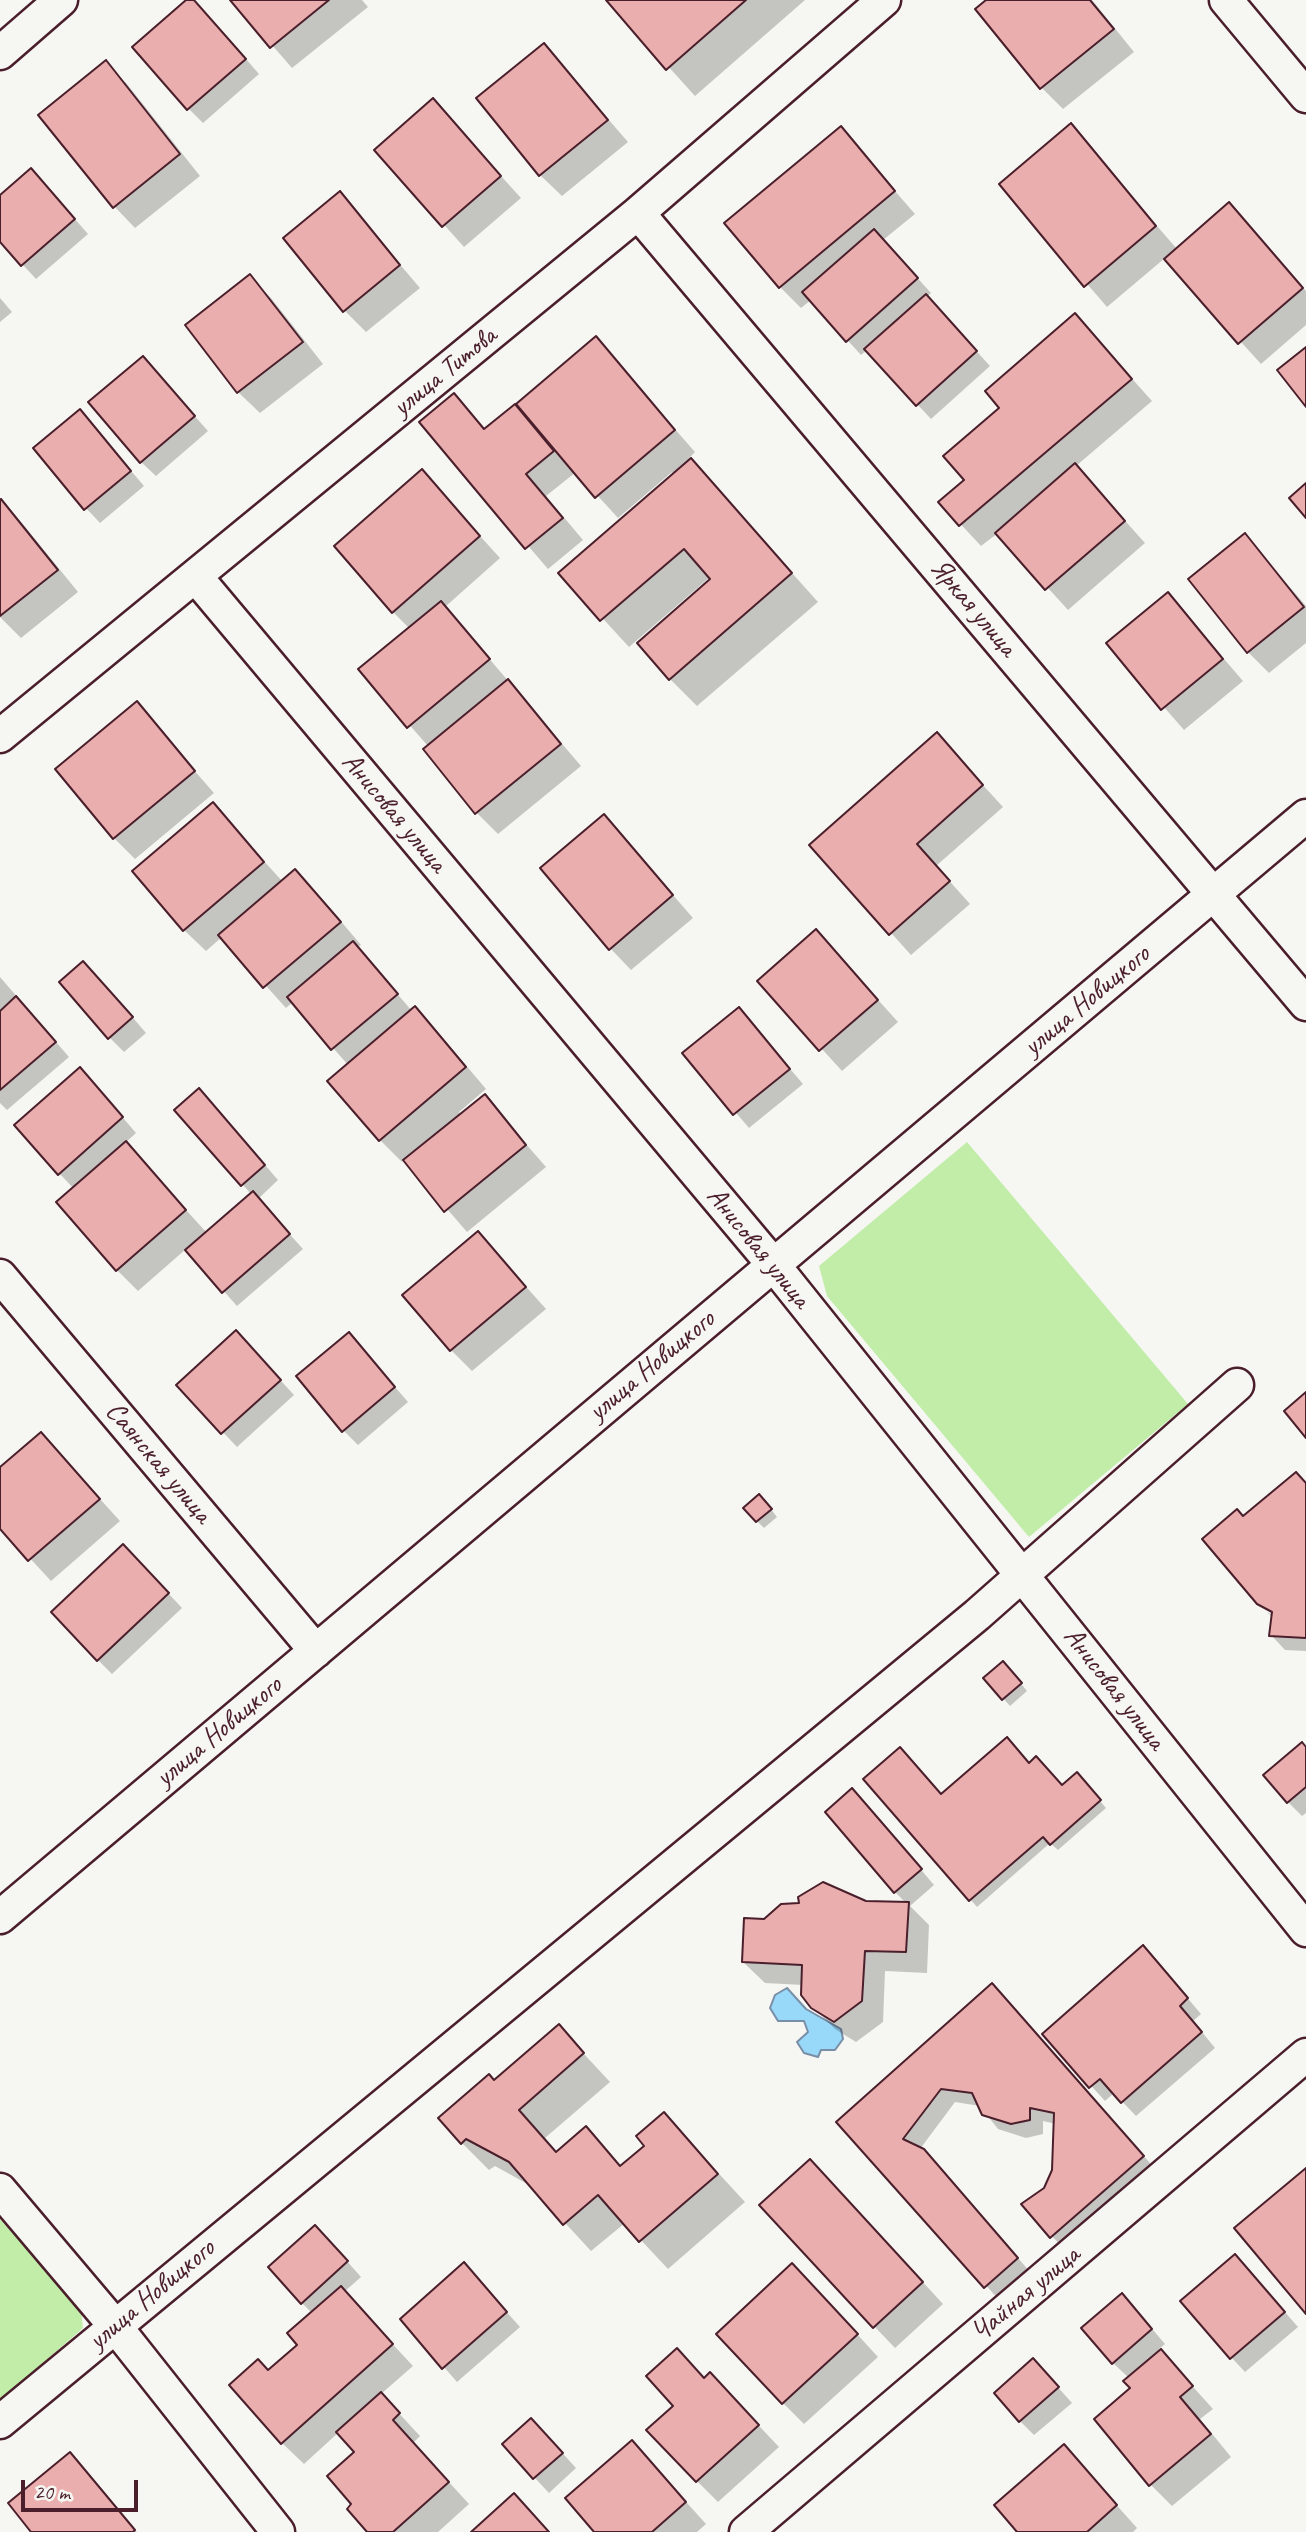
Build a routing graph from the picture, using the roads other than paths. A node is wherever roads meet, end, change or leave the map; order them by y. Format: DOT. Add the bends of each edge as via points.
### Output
graph roads {
  1 [pos="61,0"];
  2 [pos="884,0"];
  3 [pos="1226,0"];
  4 [pos="0,53"];
  5 [pos="1306,96"];
  6 [pos="638,213"];
  7 [pos="196,577"];
  8 [pos="0,736"];
  9 [pos="1306,817"];
  10 [pos="1216,894"];
  11 [pos="1306,1004"];
  12 [pos="772,1264"];
  13 [pos="0,1276"];
  14 [pos="1237,1385"];
  15 [pos="1023,1574"];
  16 [pos="316,1651"];
  17 [pos="0,1917"];
  18 [pos="1306,1930"];
  19 [pos="1306,2055"];
  20 [pos="0,2190"];
  21 [pos="115,2326"];
  22 [pos="0,2421"];
  23 [pos="278,2532"];
  24 [pos="746,2532"];
  1 -- 4 [label="street"];
  2 -- 6 [label="street, улица Титова"];
  3 -- 5 [label="street"];
  6 -- 7 [label="street, улица Титова"];
  6 -- 10 [label="street, Яркая улица"];
  7 -- 8 [label="street, улица Титова"];
  7 -- 12 [label="street, Анисовая улица"];
  9 -- 10 [label="street, улица Новицкого"];
  10 -- 11 [label="street, Яркая улица"];
  10 -- 12 [label="street, улица Новицкого"];
  12 -- 15 [label="street, Анисовая улица"];
  12 -- 16 [label="street, улица Новицкого"];
  13 -- 16 [label="street, Саянская улица"];
  14 -- 15 [label="street, улица Новицкого"];
  15 -- 18 [label="street, Анисовая улица"];
  15 -- 21 [label="street, улица Новицкого"];
  16 -- 17 [label="street, улица Новицкого"];
  19 -- 24 [label="street, Чайная улица"];
  20 -- 21 [label="street"];
  21 -- 22 [label="street, улица Новицкого"];
  21 -- 23 [label="street"];
}
